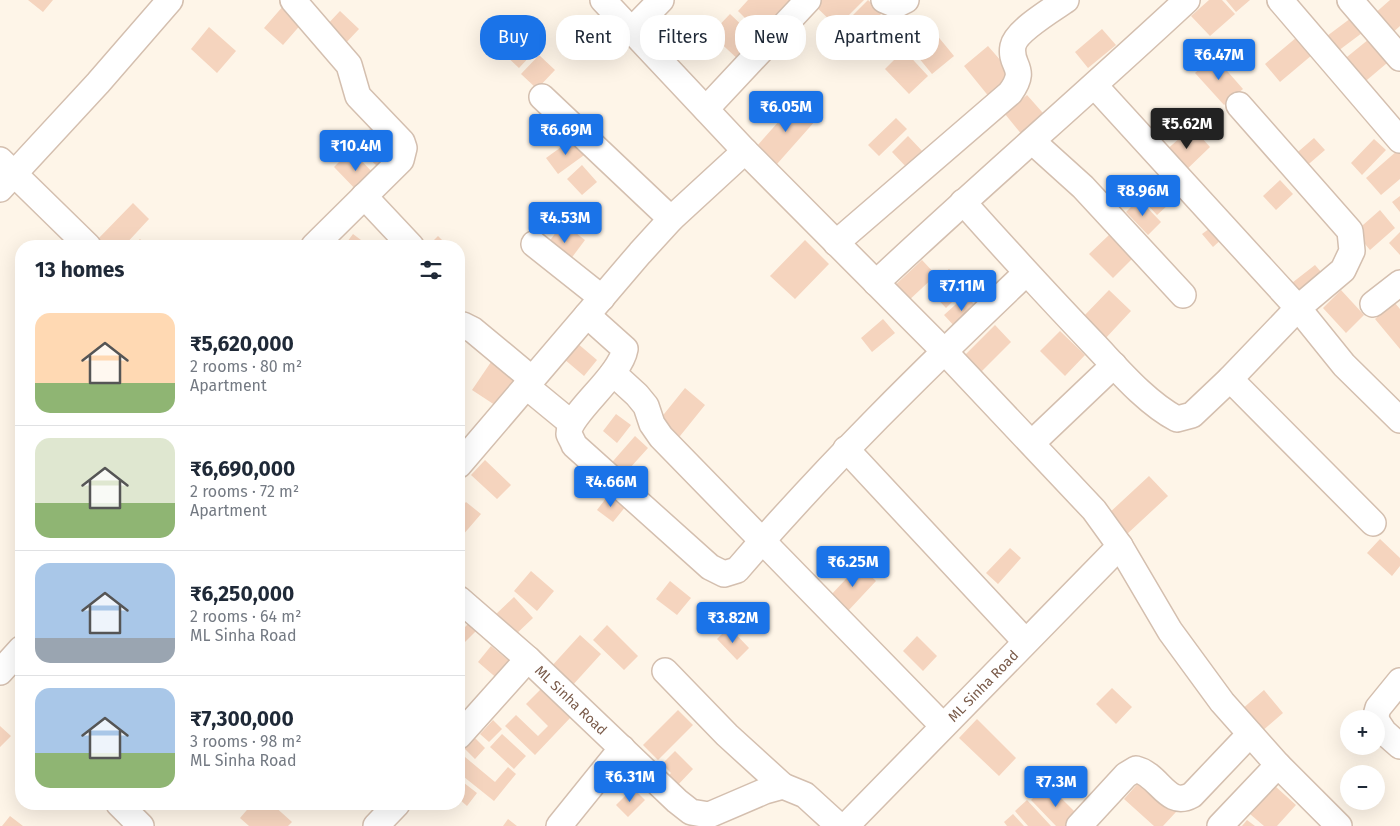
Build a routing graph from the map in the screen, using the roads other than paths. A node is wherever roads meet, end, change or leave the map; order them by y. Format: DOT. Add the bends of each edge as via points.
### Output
graph roads {
  1 [pos="170,0"];
  2 [pos="292,0"];
  3 [pos="603,0"];
  4 [pos="661,0"];
  5 [pos="808,0"];
  6 [pos="884,0"];
  7 [pos="906,0"];
  8 [pos="1066,0"];
  9 [pos="1187,0"];
  10 [pos="1280,0"];
  11 [pos="1350,0"];
  12 [pos="631,31"];
  13 [pos="1400,58"];
  14 [pos="1095,86"];
  15 [pos="542,97"];
  16 [pos="1239,106"];
  17 [pos="706,109"];
  18 [pos="1400,140"];
  19 [pos="1032,141"];
  20 [pos="745,151"];
  21 [pos="5,174"];
  22 [pos="364,196"];
  23 [pos="963,202"];
  24 [pos="671,220"];
  25 [pos="81,240"];
  26 [pos="320,240"];
  27 [pos="405,240"];
  28 [pos="836,243"];
  29 [pos="534,244"];
  30 [pos="1026,272"];
  31 [pos="876,283"];
  32 [pos="1400,283"];
  33 [pos="1183,296"];
  34 [pos="1373,304"];
  35 [pos="595,306"];
  36 [pos="1298,308"];
  37 [pos="465,324"];
  38 [pos="944,351"];
  39 [pos="1114,365"];
  40 [pos="613,373"];
  41 [pos="1230,380"];
  42 [pos="529,382"];
  43 [pos="1400,420"];
  44 [pos="571,423"];
  45 [pos="1032,443"];
  46 [pos="846,449"];
  47 [pos="465,458"];
  48 [pos="1373,523"];
  49 [pos="761,542"];
  50 [pos="1120,546"];
  51 [pos="465,604"];
  52 [pos="1024,642"];
  53 [pos="15,656"];
  54 [pos="528,659"];
  55 [pos="665,671"];
  56 [pos="0,672"];
  57 [pos="1400,682"];
  58 [pos="1378,710"];
  59 [pos="943,726"];
  60 [pos="465,729"];
  61 [pos="1385,733"];
  62 [pos="1250,734"];
  63 [pos="1400,746"];
  64 [pos="622,748"];
  65 [pos="1278,765"];
  66 [pos="783,786"];
  67 [pos="125,810"];
  68 [pos="391,810"];
  69 [pos="141,826"];
  70 [pos="376,826"];
  71 [pos="559,826"];
  72 [pos="839,826"];
  73 [pos="846,826"];
  74 [pos="1079,826"];
  75 [pos="1220,826"];
  76 [pos="1339,826"];
  1 -- 21 [label="street" via="98,83"];
  2 -- 22 [label="street" via="349,65 358,96 402,142 401,160"];
  3 -- 12 [label="street"];
  4 -- 12 [label="street"];
  5 -- 17 [label="street"];
  6 -- 7 [label="street" via="896,5"];
  8 -- 28 [label="street" via="1020,34 1013,44 1019,70 1017,83 1010,93"];
  9 -- 14 [label="street"];
  10 -- 18 [label="street"];
  11 -- 13 [label="street"];
  12 -- 17 [label="street"];
  14 -- 19 [label="street"];
  14 -- 36 [label="street"];
  15 -- 24 [label="street"];
  16 -- 36 [label="street" via="1350,231 1352,251 1343,270"];
  17 -- 20 [label="street"];
  19 -- 23 [label="street"];
  19 -- 33 [label="street" via="1082,186"];
  20 -- 24 [label="street"];
  20 -- 28 [label="street"];
  21 -- 25 [label="street"];
  22 -- 26 [label="street"];
  22 -- 27 [label="street"];
  23 -- 30 [label="street"];
  23 -- 31 [label="street"];
  24 -- 35 [label="street"];
  28 -- 31 [label="street"];
  29 -- 35 [label="street"];
  30 -- 38 [label="street"];
  30 -- 39 [label="street"];
  31 -- 38 [label="street"];
  32 -- 34 [label="street"];
  35 -- 40 [label="street" via="624,349 623,358"];
  35 -- 42 [label="street"];
  36 -- 41 [label="street"];
  36 -- 43 [label="street" via="1344,365"];
  37 -- 42 [label="street"];
  38 -- 45 [label="street"];
  38 -- 46 [label="street"];
  39 -- 41 [label="street" via="1161,410 1177,418 1192,415"];
  39 -- 45 [label="street"];
  40 -- 44 [label="street"];
  40 -- 49 [label="street" via="646,406 660,437"];
  41 -- 48 [label="street"];
  42 -- 44 [label="street"];
  42 -- 47 [label="street"];
  44 -- 49 [label="street" via="569,434 574,444 710,567 724,574 737,570"];
  45 -- 50 [label="street" via="1094,510"];
  46 -- 49 [label="street"];
  46 -- 52 [label="street"];
  49 -- 59 [label="street"];
  50 -- 52 [label="street, ML Sinha Road"];
  50 -- 62 [label="street" via="1170,631"];
  51 -- 54 [label="street, ML Sinha Road"];
  52 -- 59 [label="street, ML Sinha Road"];
  53 -- 56 [label="street"];
  54 -- 60 [label="street"];
  54 -- 64 [label="street, ML Sinha Road"];
  55 -- 66 [label="street" via="727,736"];
  57 -- 58 [label="street"];
  59 -- 73 [label="street, ML Sinha Road"];
  61 -- 63 [label="street"];
  62 -- 65 [label="street"];
  62 -- 74 [label="street" via="1192,795 1183,800 1174,798 1145,771 1136,769 1126,775"];
  64 -- 66 [label="street, ML Sinha Road" via="691,812 709,815"];
  64 -- 71 [label="street"];
  65 -- 75 [label="street"];
  65 -- 76 [label="street"];
  66 -- 72 [label="street" via="805,795"];
  67 -- 69 [label="street"];
  68 -- 70 [label="street"];
}
